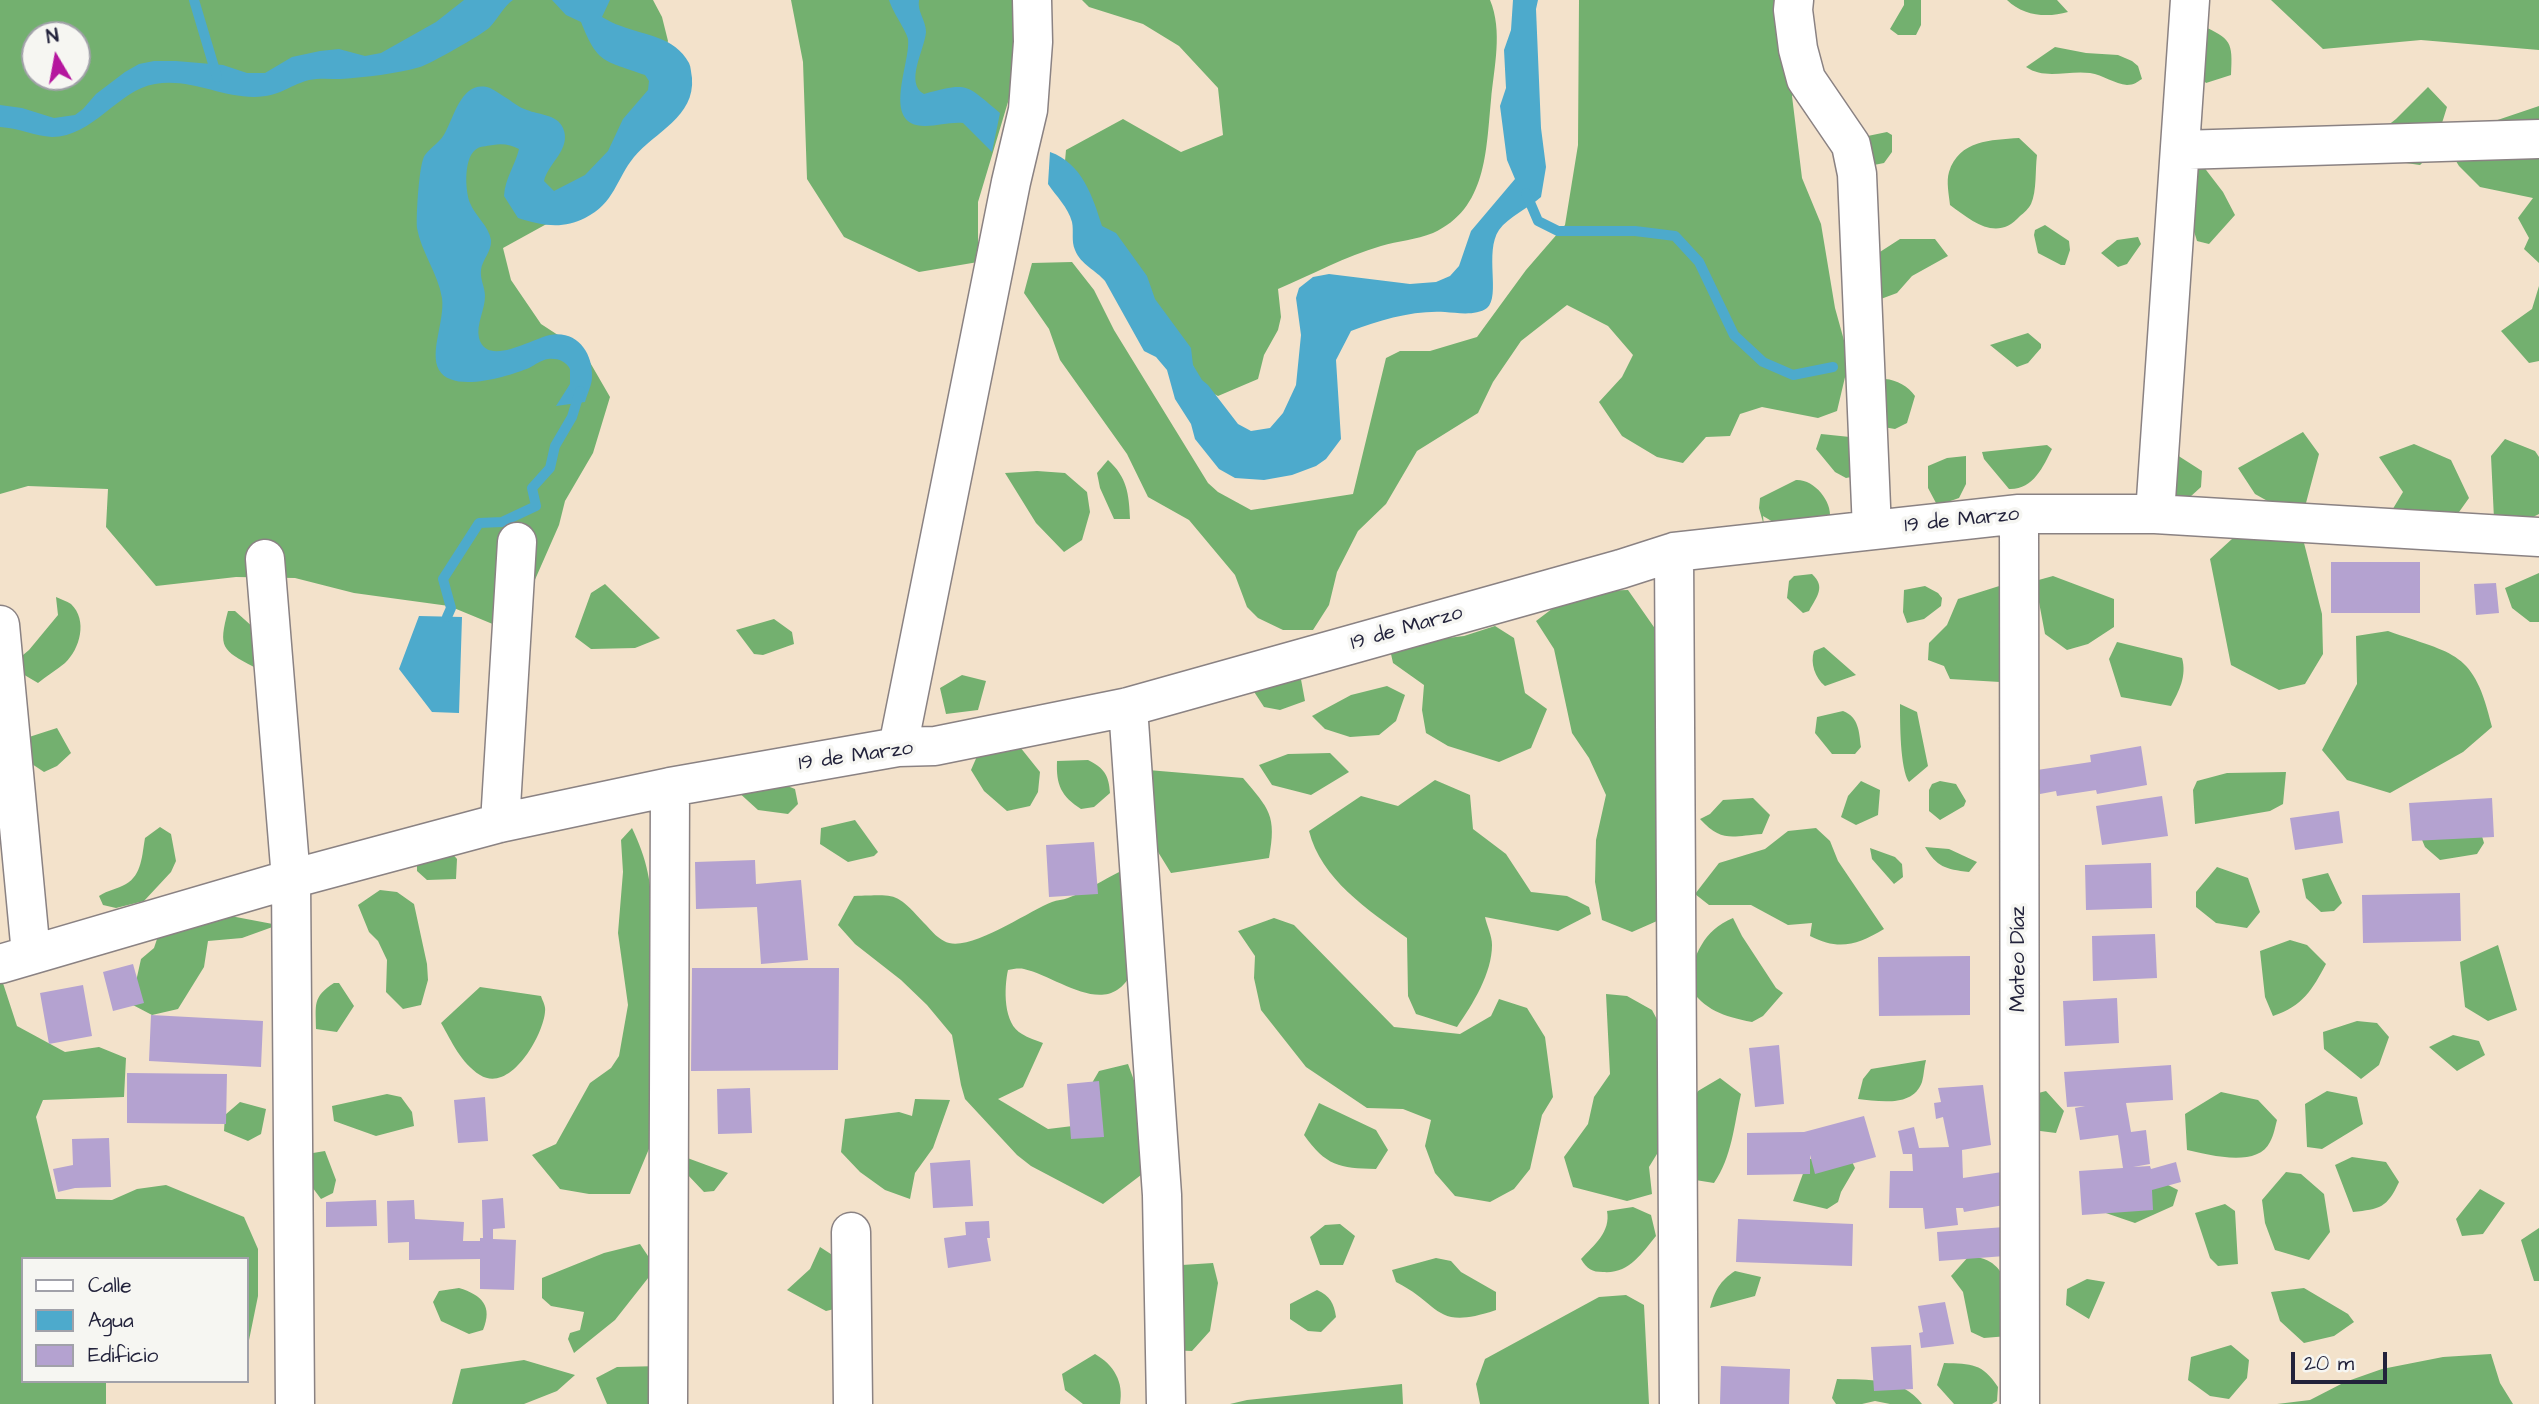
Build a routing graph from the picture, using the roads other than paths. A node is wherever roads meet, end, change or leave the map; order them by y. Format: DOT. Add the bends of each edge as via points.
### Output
graph roads {
  1 [pos="1032,0"];
  2 [pos="1794,0"];
  3 [pos="2190,0"];
  4 [pos="2539,139"];
  5 [pos="2181,150"];
  6 [pos="2019,514"];
  7 [pos="2154,514"];
  8 [pos="1872,530"];
  9 [pos="2539,537"];
  10 [pos="517,542"];
  11 [pos="1674,552"];
  12 [pos="265,559"];
  13 [pos="0,625"];
  14 [pos="1128,707"];
  15 [pos="898,747"];
  16 [pos="670,787"];
  17 [pos="500,823"];
  18 [pos="291,879"];
  19 [pos="15,959"];
  20 [pos="851,1232"];
  21 [pos="295,1404"];
  22 [pos="668,1404"];
  23 [pos="853,1404"];
  24 [pos="1166,1404"];
  25 [pos="1679,1404"];
  26 [pos="2020,1404"];
  1 -- 15 [label="street" via="1028,110"];
  2 -- 8 [label="street" via="1798,49 1807,79 1851,145 1857,174"];
  3 -- 5 [label="street"];
  4 -- 5 [label="street"];
  5 -- 7 [label="street"];
  6 -- 7 [label="street, 19 de Marzo"];
  6 -- 8 [label="street, 19 de Marzo"];
  6 -- 26 [label="street, Mateo Díaz"];
  7 -- 9 [label="street, 19 de Marzo"];
  8 -- 11 [label="street, 19 de Marzo"];
  10 -- 17 [label="street"];
  11 -- 14 [label="street, 19 de Marzo"];
  11 -- 25 [label="street"];
  12 -- 18 [label="street"];
  13 -- 19 [label="street"];
  14 -- 15 [label="street, 19 de Marzo" via="935,746"];
  14 -- 24 [label="street" via="1162,1195"];
  15 -- 16 [label="street, 19 de Marzo"];
  16 -- 17 [label="street, 19 de Marzo"];
  16 -- 22 [label="street"];
  17 -- 18 [label="street, 19 de Marzo"];
  18 -- 19 [label="street, 19 de Marzo"];
  18 -- 21 [label="street"];
  20 -- 23 [label="street"];
}
